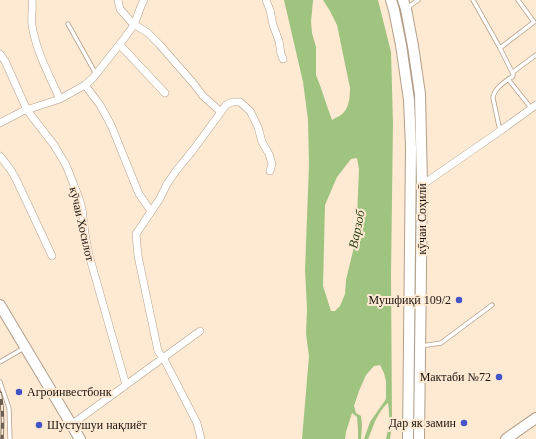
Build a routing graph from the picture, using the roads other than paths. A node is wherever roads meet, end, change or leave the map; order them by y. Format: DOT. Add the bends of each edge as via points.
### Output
graph roads {
  1 [pos="32,0"];
  2 [pos="118,0"];
  3 [pos="144,0"];
  4 [pos="266,0"];
  5 [pos="391,0"];
  6 [pos="418,0"];
  7 [pos="473,0"];
  8 [pos="518,0"];
  9 [pos="404,4"];
  10 [pos="68,24"];
  11 [pos="134,25"];
  12 [pos="120,44"];
  13 [pos="500,48"];
  14 [pos="0,54"];
  15 [pos="536,55"];
  16 [pos="283,59"];
  17 [pos="513,72"];
  18 [pos="96,74"];
  19 [pos="508,79"];
  20 [pos="85,85"];
  21 [pos="166,93"];
  22 [pos="60,99"];
  23 [pos="533,107"];
  24 [pos="28,110"];
  25 [pos="221,112"];
  26 [pos="0,122"];
  27 [pos="500,132"];
  28 [pos="0,156"];
  29 [pos="270,171"];
  30 [pos="422,185"];
  31 [pos="151,211"];
  32 [pos="52,256"];
  33 [pos="0,305"];
  34 [pos="492,305"];
  35 [pos="200,332"];
  36 [pos="420,346"];
  37 [pos="25,347"];
  38 [pos="163,359"];
  39 [pos="0,362"];
  40 [pos="0,382"];
  41 [pos="126,385"];
  42 [pos="536,418"];
  43 [pos="71,425"];
  44 [pos="10,439"];
  45 [pos="80,439"];
  46 [pos="201,439"];
  47 [pos="408,439"];
  48 [pos="419,439"];
  49 [pos="506,439"];
  1 -- 22 [label="street" via="32,24 37,46"];
  2 -- 11 [label="street" via="120,8"];
  3 -- 11 [label="street"];
  4 -- 16 [label="street"];
  5 -- 47 [label="main road, кӯчаи Соҳилӣ" via="409,100 411,148"];
  6 -- 9 [label="lane"];
  7 -- 13 [label="lane"];
  8 -- 13 [label="lane" via="534,22"];
  9 -- 30 [label="main road, кӯчаи Соҳилӣ" via="414,46 420,94"];
  10 -- 18 [label="lane"];
  11 -- 12 [label="street"];
  11 -- 25 [label="street" via="148,33 203,96"];
  12 -- 18 [label="street"];
  12 -- 21 [label="street"];
  13 -- 17 [label="lane"];
  14 -- 24 [label="street, кӯчаи Хосилот"];
  15 -- 17 [label="lane"];
  17 -- 19 [label="lane"];
  18 -- 20 [label="street"];
  19 -- 23 [label="lane"];
  19 -- 27 [label="lane" via="493,94"];
  20 -- 22 [label="street"];
  20 -- 31 [label="street" via="100,105 139,194"];
  22 -- 24 [label="street"];
  23 -- 27 [label="street"];
  24 -- 26 [label="street"];
  24 -- 41 [label="street, кӯчаи Хосилот" via="60,154 75,186 82,210 89,255"];
  25 -- 29 [label="street" via="232,102 240,102 250,111 269,154 272,164"];
  25 -- 31 [label="street" via="176,171"];
  27 -- 30 [label="street"];
  28 -- 32 [label="street" via="16,179"];
  30 -- 36 [label="main road, кӯчаи Соҳилӣ"];
  31 -- 38 [label="street" via="136,234 138,256 158,351"];
  33 -- 37 [label="main road"];
  34 -- 36 [label="lane" via="441,343"];
  35 -- 38 [label="street"];
  36 -- 48 [label="main road, кӯчаи Соҳилӣ"];
  37 -- 39 [label="lane"];
  37 -- 43 [label="main road"];
  38 -- 41 [label="street"];
  38 -- 46 [label="street" via="197,423"];
  40 -- 44 [label="lane" via="9,408"];
  41 -- 43 [label="street"];
  42 -- 49 [label="main road"];
  43 -- 45 [label="main road"];
}
